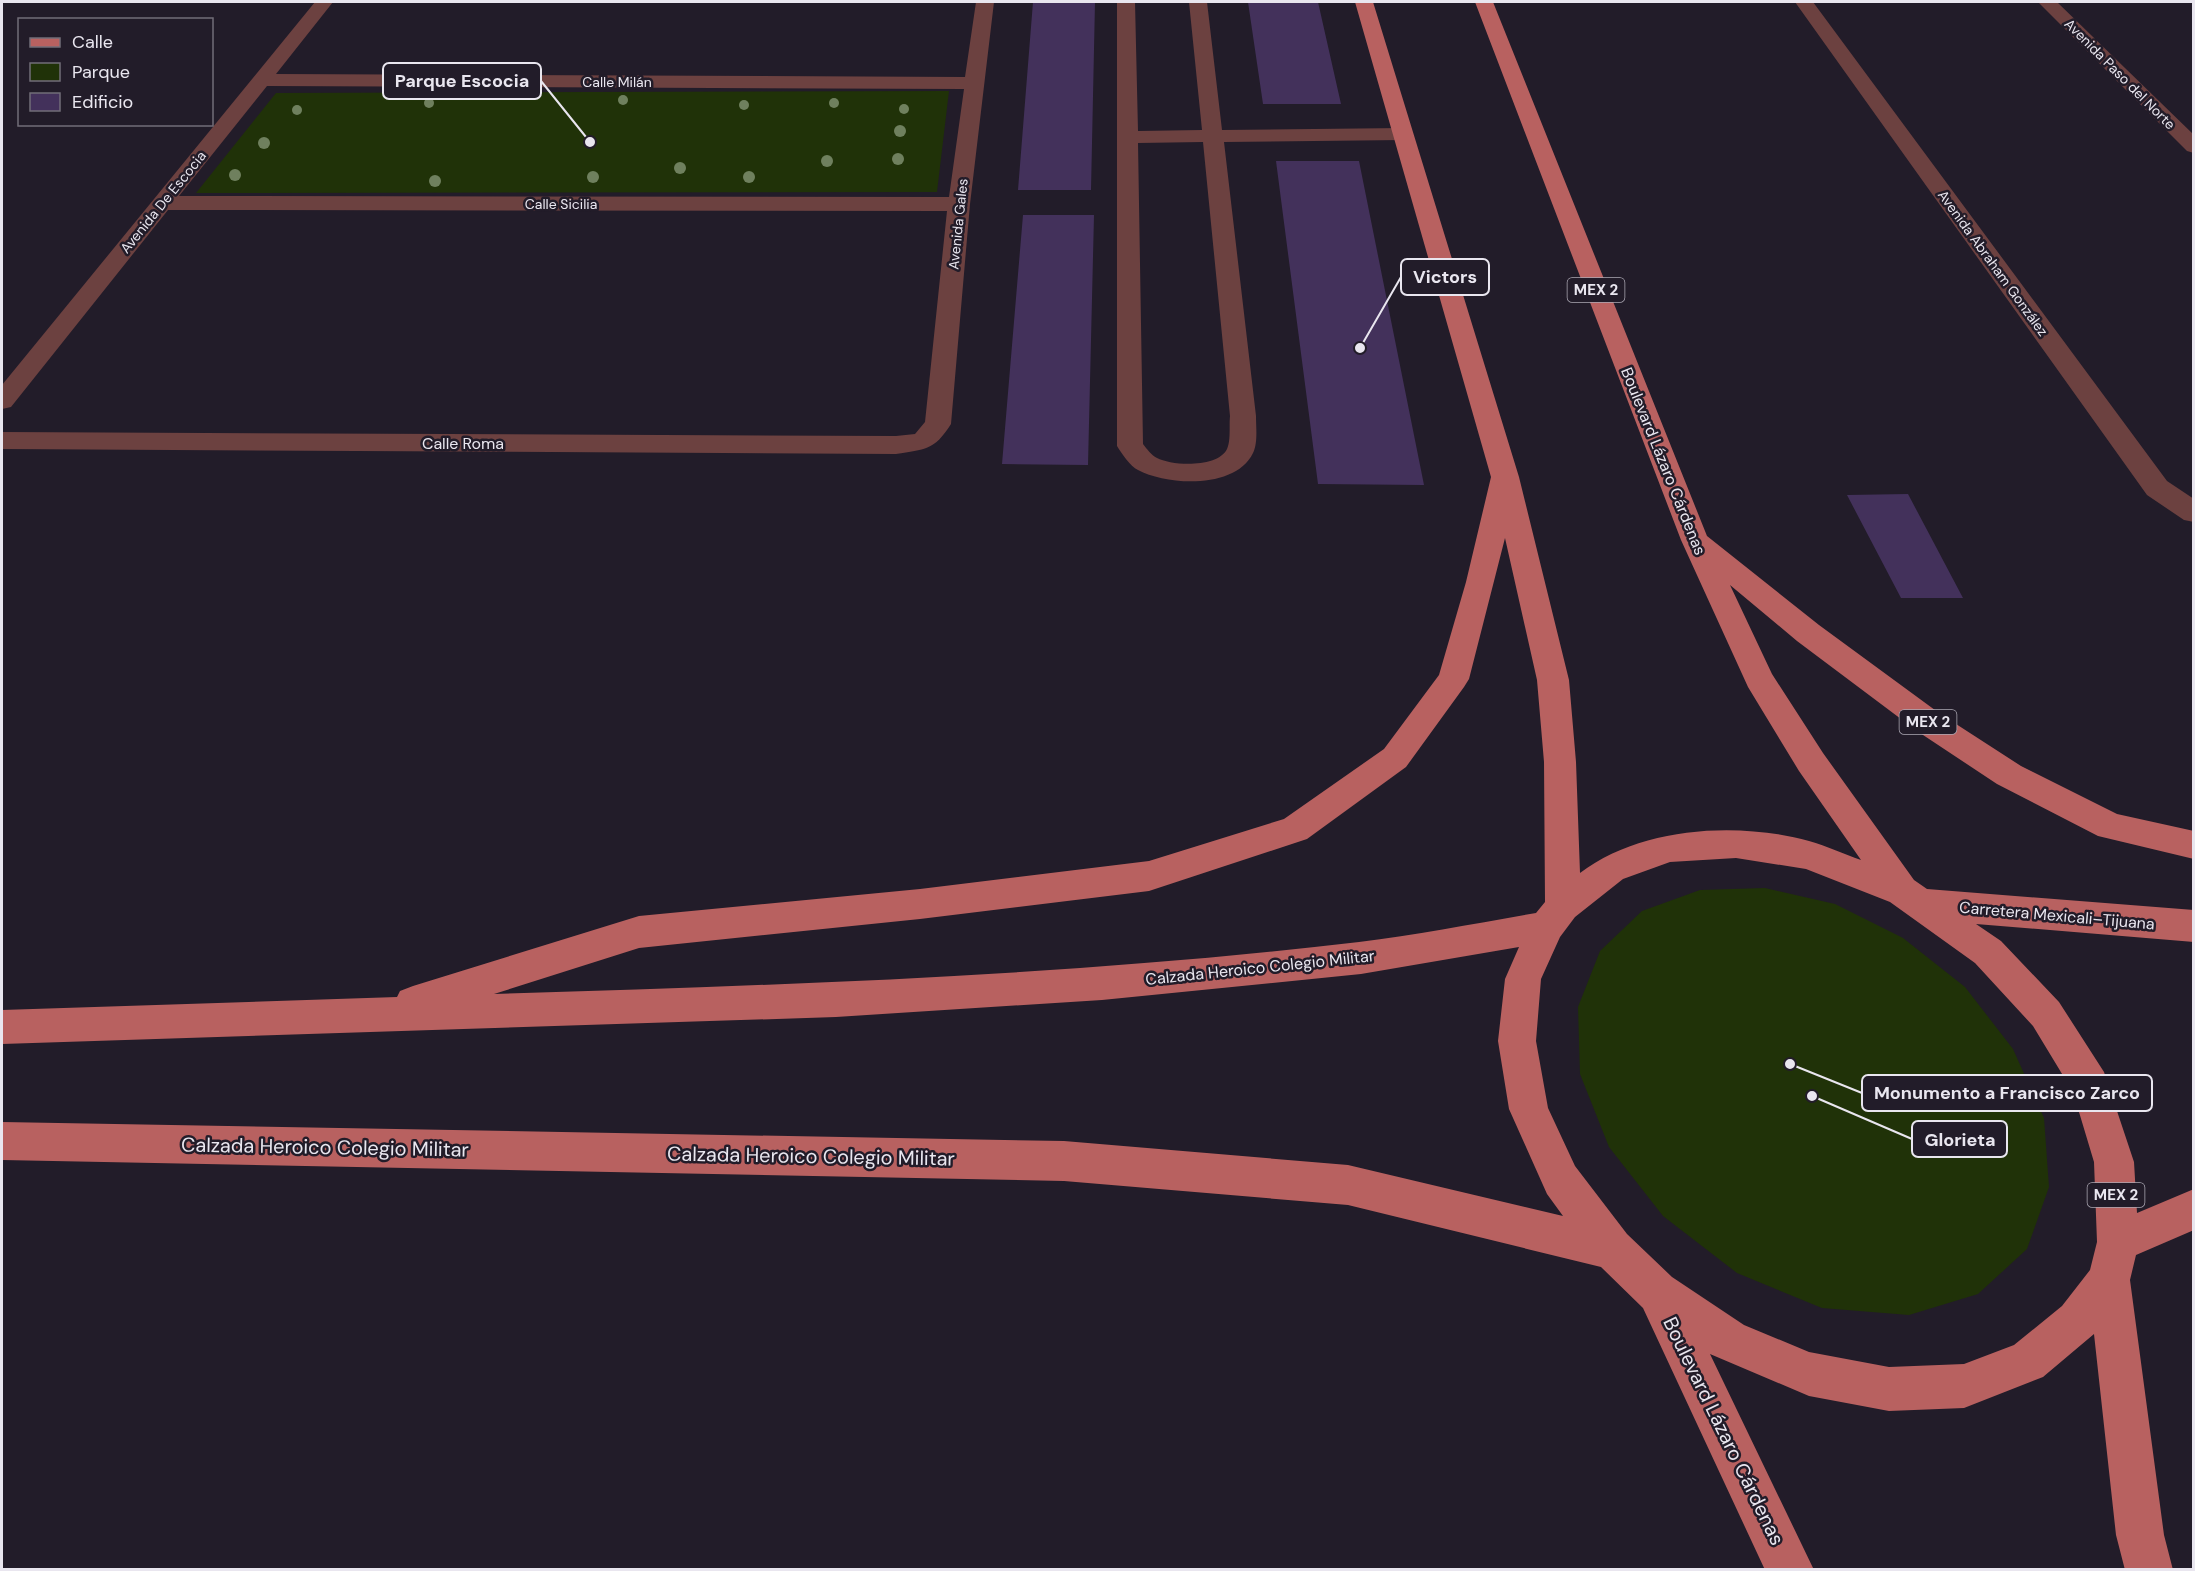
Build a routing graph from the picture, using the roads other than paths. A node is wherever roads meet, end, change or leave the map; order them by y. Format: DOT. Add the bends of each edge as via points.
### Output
graph roads {
  1 [pos="324,2"];
  2 [pos="985,2"];
  3 [pos="1126,2"];
  4 [pos="1198,2"];
  5 [pos="1364,2"];
  6 [pos="1484,2"];
  7 [pos="1804,2"];
  8 [pos="2047,2"];
  9 [pos="259,81"];
  10 [pos="975,83"];
  11 [pos="1403,134"];
  12 [pos="1213,136"];
  13 [pos="1128,137"];
  14 [pos="2193,147"];
  15 [pos="162,203"];
  16 [pos="959,204"];
  17 [pos="2,401"];
  18 [pos="2,441"];
  19 [pos="923,441"];
  20 [pos="1505,477"];
  21 [pos="2193,513"];
  22 [pos="1695,540"];
  23 [pos="2193,845"];
  24 [pos="1911,897"];
  25 [pos="1554,916"];
  26 [pos="2193,926"];
  27 [pos="375,1015"];
  28 [pos="2,1027"];
  29 [pos="2,1141"];
  30 [pos="2193,1209"];
  31 [pos="1612,1249"];
  32 [pos="2114,1261"];
  33 [pos="1657,1292"];
  34 [pos="1790,1569"];
  35 [pos="2150,1569"];
  1 -- 9 [label="street, Avenida De Escocia"];
  2 -- 10 [label="street, Avenida Gales"];
  3 -- 13 [label="street"];
  4 -- 12 [label="street"];
  5 -- 11 [label="main road, MEX 2"];
  6 -- 22 [label="main road, Boulevard Lázaro Cárdenas / MEX 2"];
  7 -- 21 [label="street, Avenida Abraham González" via="2157,488"];
  8 -- 14 [label="street, Avenida Paso del Norte"];
  9 -- 10 [label="street, Calle Milán"];
  9 -- 15 [label="street, Avenida De Escocia"];
  10 -- 16 [label="street, Avenida Gales"];
  11 -- 12 [label="street"];
  11 -- 20 [label="main road, MEX 2"];
  12 -- 13 [label="street"];
  12 -- 13 [label="street" via="1243,416 1241,451 1227,466 1205,472 1166,471 1145,463 1130,446"];
  15 -- 16 [label="street, Calle Sicilia"];
  15 -- 17 [label="street, Avenida De Escocia"];
  16 -- 19 [label="street, Avenida Gales" via="938,424"];
  18 -- 19 [label="street, Calle Roma" via="896,445"];
  20 -- 25 [label="main road, MEX 2" via="1553,680 1560,762"];
  20 -- 27 [label="main road" via="1453,679 1395,758 1295,829 1149,876 639,932"];
  22 -- 23 [label="main road, MEX 2" via="1808,633 1928,722 2008,775 2110,826"];
  22 -- 24 [label="main road, Boulevard Lázaro Cárdenas" via="1759,679 1810,762"];
  24 -- 25 [label="main road, MEX 2" via="1808,855 1736,844 1669,848 1611,869"];
  24 -- 26 [label="main road, Carretera Mexicali–Tijuana"];
  24 -- 32 [label="main road, MEX 2" via="1988,952 2046,1014 2090,1085 2114,1162"];
  25 -- 27 [label="main road, Calzada Heroico Colegio Militar" via="1361,958 1102,983 837,1000"];
  25 -- 31 [label="main road, MEX 2" via="1523,980 1517,1041 1529,1109 1561,1180"];
  27 -- 28 [label="main road, Calzada Heroico Colegio Militar"];
  29 -- 31 [label="main road, Calzada Heroico Colegio Militar" via="1064,1161 1348,1185"];
  30 -- 32 [label="main road, MEX 2"];
  31 -- 33 [label="main road, MEX 2"];
  32 -- 33 [label="main road, MEX 2" via="2077,1321 2028,1362 1964,1386 1888,1389 1809,1374 1730,1341"];
  32 -- 35 [label="main road" via="2140,1535"];
  33 -- 34 [label="main road, Boulevard Lázaro Cárdenas"];
}
